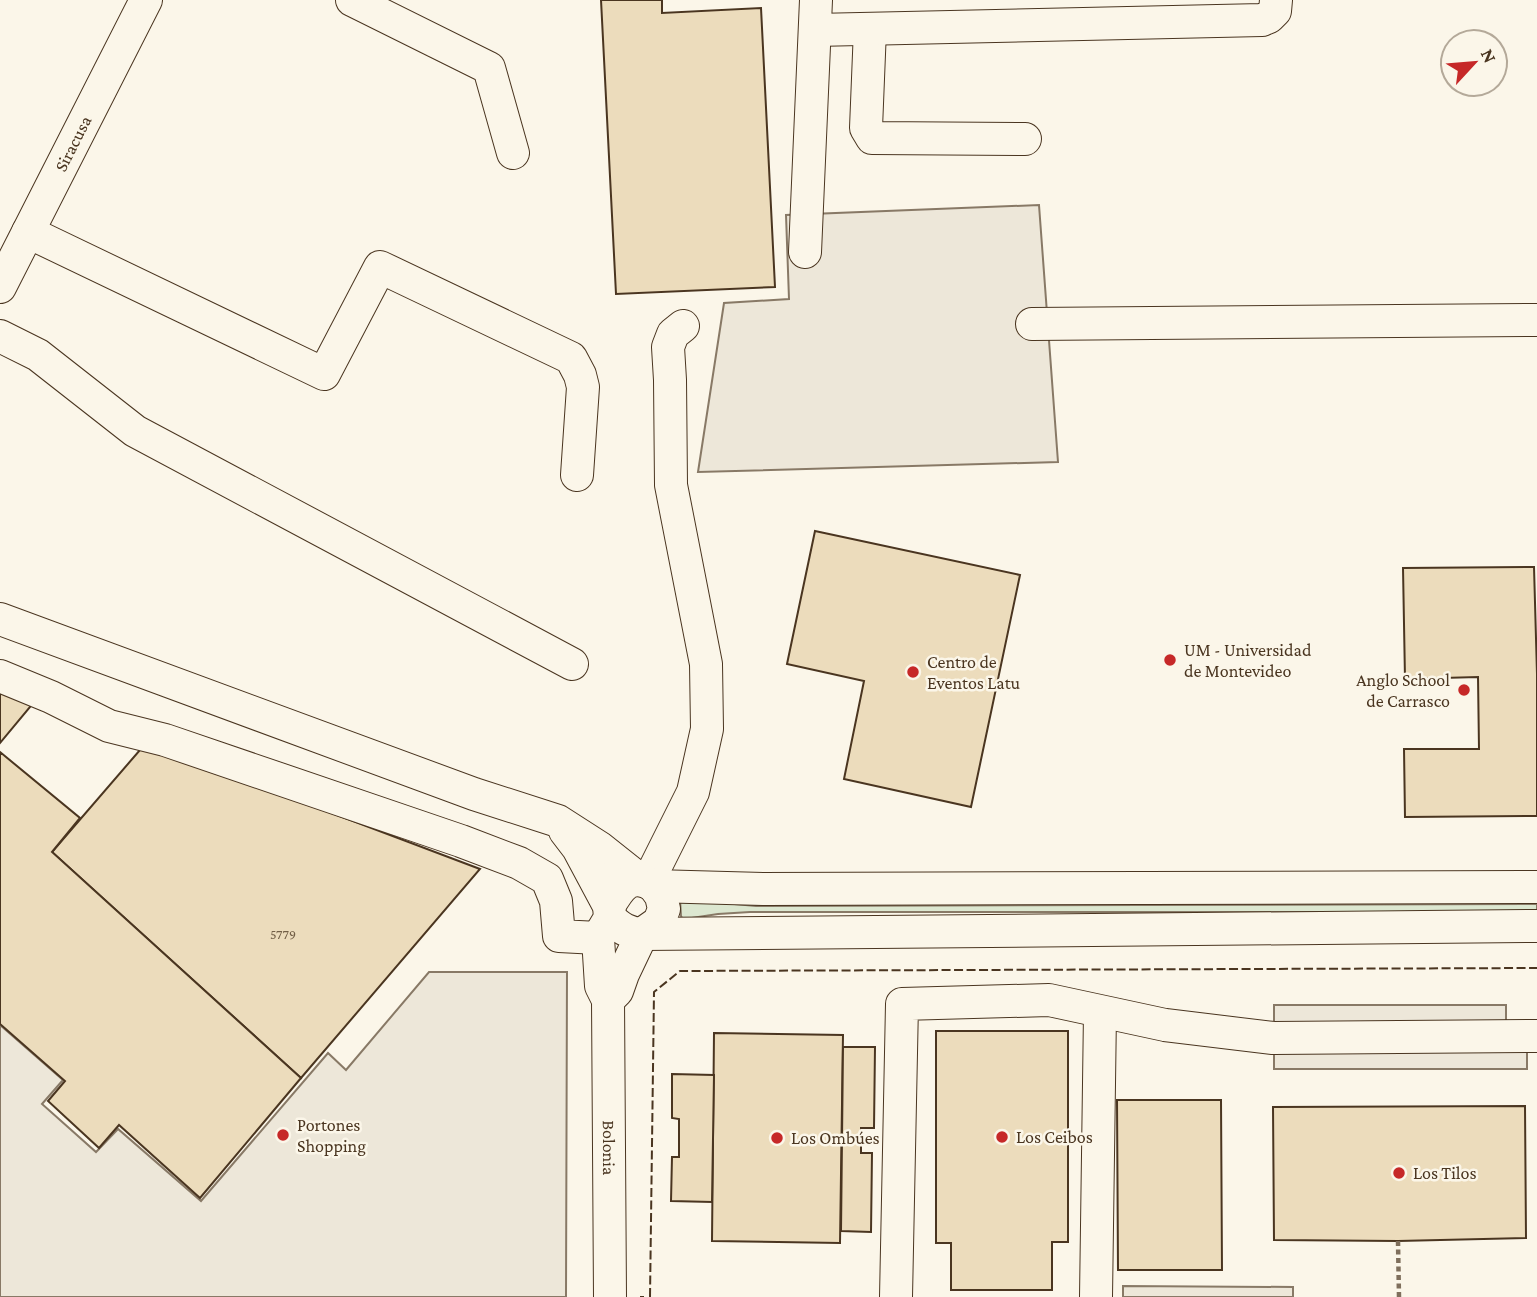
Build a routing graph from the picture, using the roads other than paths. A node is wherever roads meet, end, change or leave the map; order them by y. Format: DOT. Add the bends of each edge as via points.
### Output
graph roads {
  1 [pos="146,0"];
  2 [pos="352,0"];
  3 [pos="1276,0"];
  4 [pos="815,15"];
  5 [pos="870,29"];
  6 [pos="1025,139"];
  7 [pos="513,153"];
  8 [pos="28,232"];
  9 [pos="805,252"];
  10 [pos="0,288"];
  11 [pos="1537,320"];
  12 [pos="1032,324"];
  13 [pos="683,326"];
  14 [pos="0,336"];
  15 [pos="577,475"];
  16 [pos="0,619"];
  17 [pos="572,664"];
  18 [pos="0,676"];
  19 [pos="474,794"];
  20 [pos="558,821"];
  21 [pos="461,841"];
  22 [pos="647,883"];
  23 [pos="1537,887"];
  24 [pos="606,921"];
  25 [pos="1537,926"];
  26 [pos="642,934"];
  27 [pos="608,1000"];
  28 [pos="1100,1012"];
  29 [pos="1537,1036"];
  30 [pos="610,1297"];
  31 [pos="896,1297"];
  32 [pos="1096,1297"];
  1 -- 8 [label="street, Siracusa"];
  2 -- 7 [label="street" via="489,68"];
  3 -- 5 [label="street" via="1275,11 1262,20"];
  4 -- 5 [label="street"];
  4 -- 9 [label="street"];
  5 -- 6 [label="street" via="866,128 872,138"];
  8 -- 10 [label="street, Siracusa"];
  8 -- 15 [label="street" via="324,374 380,267 571,358 583,387"];
  11 -- 12 [label="street"];
  13 -- 22 [label="street" via="673,334 668,348 671,485 706,664 707,729 693,792"];
  14 -- 17 [label="street" via="38,355 135,431"];
  16 -- 19 [label="street"];
  18 -- 21 [label="street" via="109,726 165,740"];
  19 -- 20 [label="street"];
  19 -- 21 [label="street"];
  20 -- 22 [label="street"];
  20 -- 24 [label="street" via="578,848"];
  21 -- 24 [label="street" via="519,863 547,880 556,901 559,936"];
  22 -- 23 [label="street" via="763,889"];
  22 -- 24 [label="street" via="626,883 619,889"];
  22 -- 26 [label="street, Bolonia" via="661,896 664,909 659,922"];
  24 -- 26 [label="street"];
  24 -- 27 [label="street, Bolonia" via="601,986"];
  25 -- 26 [label="street"];
  26 -- 27 [label="street, Bolonia" via="617,991"];
  27 -- 30 [label="street, Bolonia"];
  28 -- 29 [label="street" via="1273,1038"];
  28 -- 31 [label="street" via="1049,1000 902,1004"];
  28 -- 32 [label="street"];
}
